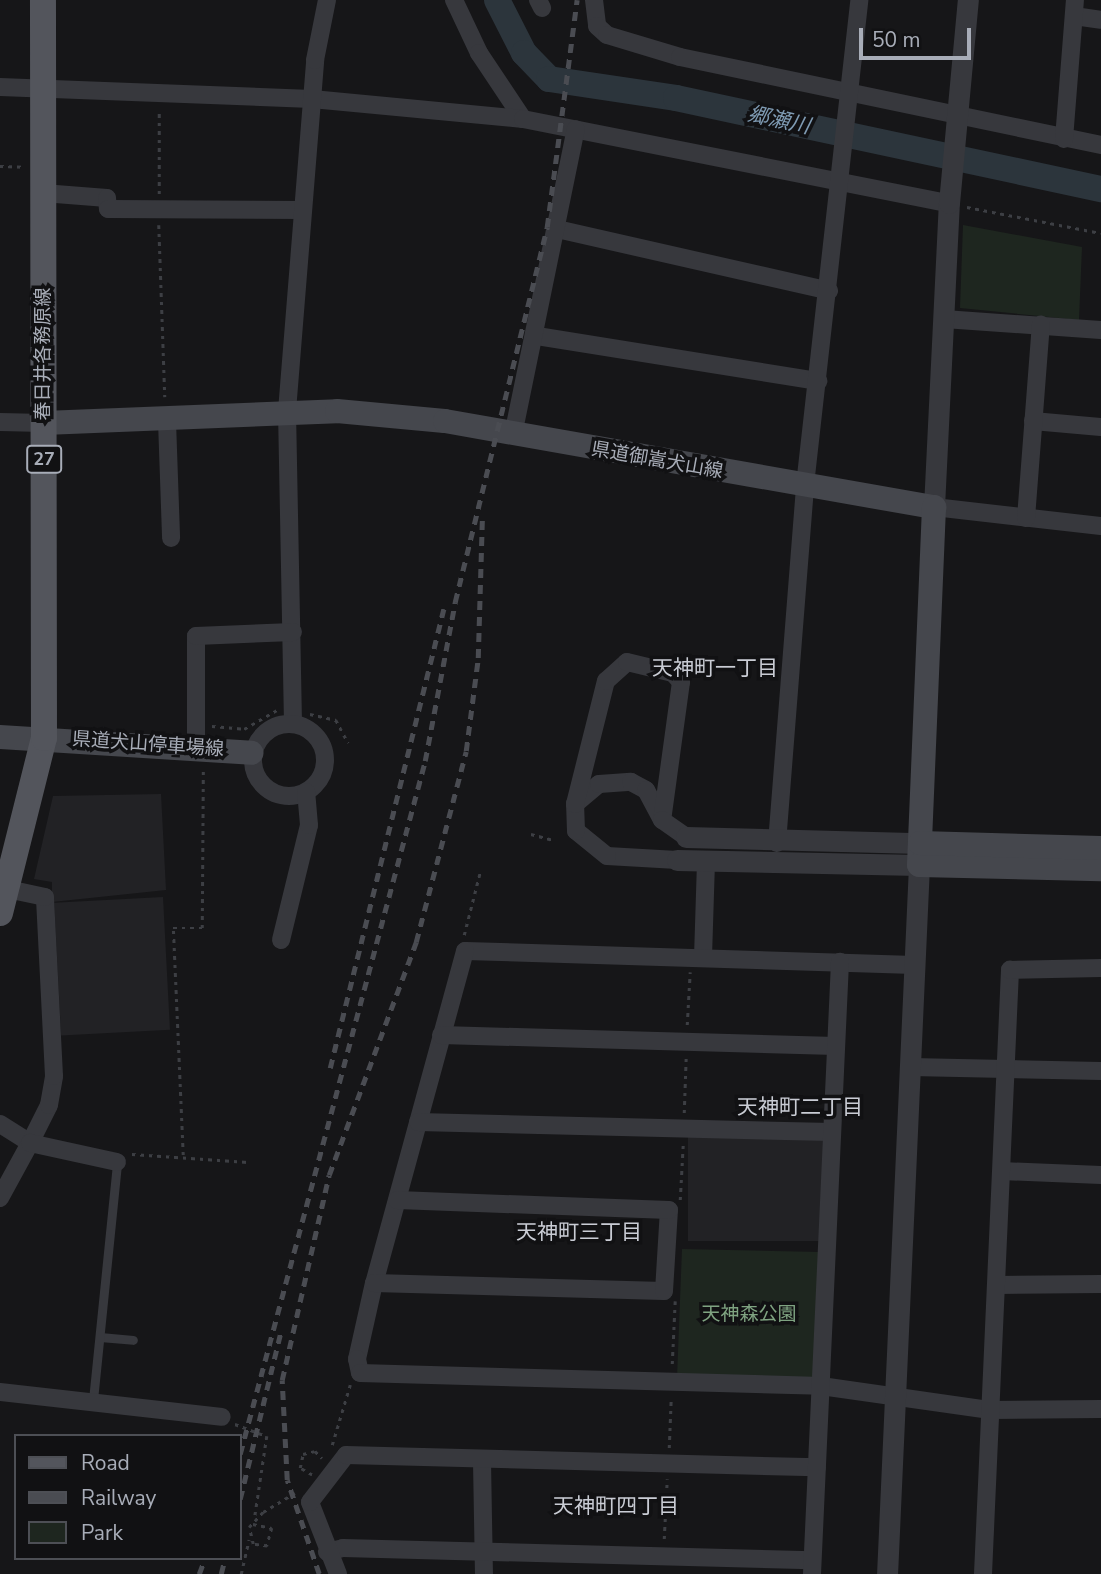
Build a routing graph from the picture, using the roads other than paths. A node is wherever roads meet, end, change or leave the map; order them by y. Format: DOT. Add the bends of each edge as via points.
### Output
graph roads {
  1 [pos="43,0"];
  2 [pos="327,0"];
  3 [pos="454,0"];
  4 [pos="594,0"];
  5 [pos="859,0"];
  6 [pos="968,0"];
  7 [pos="1075,8"];
  8 [pos="1101,20"];
  9 [pos="0,88"];
  10 [pos="43,90"];
  11 [pos="851,97"];
  12 [pos="312,99"];
  13 [pos="956,116"];
  14 [pos="523,119"];
  15 [pos="576,129"];
  16 [pos="1064,139"];
  17 [pos="1101,145"];
  18 [pos="843,180"];
  19 [pos="43,193"];
  20 [pos="949,203"];
  21 [pos="303,210"];
  22 [pos="557,229"];
  23 [pos="829,291"];
  24 [pos="944,318"];
  25 [pos="1041,325"];
  26 [pos="1101,330"];
  27 [pos="537,336"];
  28 [pos="818,381"];
  29 [pos="287,411"];
  30 [pos="167,421"];
  31 [pos="1032,421"];
  32 [pos="0,422"];
  33 [pos="44,423"];
  34 [pos="1101,427"];
  35 [pos="513,435"];
  36 [pos="805,485"];
  37 [pos="934,507"];
  38 [pos="1026,519"];
  39 [pos="1101,526"];
  40 [pos="171,538"];
  41 [pos="293,632"];
  42 [pos="293,723"];
  43 [pos="0,737"];
  44 [pos="44,738"];
  45 [pos="251,753"];
  46 [pos="200,755"];
  47 [pos="306,792"];
  48 [pos="575,804"];
  49 [pos="662,820"];
  50 [pos="686,837"];
  51 [pos="778,843"];
  52 [pos="1101,848"];
  53 [pos="919,854"];
  54 [pos="677,860"];
  55 [pos="706,861"];
  56 [pos="1101,869"];
  57 [pos="4,901"];
  58 [pos="281,940"];
  59 [pos="703,957"];
  60 [pos="839,962"];
  61 [pos="914,965"];
  62 [pos="1101,968"];
  63 [pos="441,1035"];
  64 [pos="836,1046"];
  65 [pos="911,1067"];
  66 [pos="1006,1069"];
  67 [pos="1101,1071"];
  68 [pos="418,1122"];
  69 [pos="0,1124"];
  70 [pos="832,1132"];
  71 [pos="30,1143"];
  72 [pos="117,1162"];
  73 [pos="1002,1171"];
  74 [pos="1101,1175"];
  75 [pos="0,1198"];
  76 [pos="397,1200"];
  77 [pos="374,1283"];
  78 [pos="1101,1284"];
  79 [pos="997,1285"];
  80 [pos="100,1337"];
  81 [pos="133,1340"];
  82 [pos="821,1386"];
  83 [pos="0,1392"];
  84 [pos="896,1397"];
  85 [pos="93,1400"];
  86 [pos="1101,1409"];
  87 [pos="990,1410"];
  88 [pos="222,1417"];
  89 [pos="482,1461"];
  90 [pos="817,1467"];
  91 [pos="483,1551"];
  92 [pos="327,1552"];
  93 [pos="812,1567"];
  94 [pos="338,1574"];
  95 [pos="484,1574"];
  96 [pos="887,1574"];
  97 [pos="983,1574"];
  1 -- 10 [label="main road, 春日井各務原線 / 27"];
  2 -- 12 [label="street"];
  3 -- 14 [label="street" via="484,62"];
  4 -- 11 [label="street" via="597,26 607,35"];
  5 -- 11 [label="street"];
  6 -- 13 [label="street"];
  7 -- 8 [label="street"];
  7 -- 16 [label="street"];
  9 -- 10 [label="street"];
  10 -- 12 [label="street"];
  10 -- 19 [label="main road, 春日井各務原線 / 27"];
  11 -- 13 [label="street"];
  11 -- 18 [label="street"];
  12 -- 14 [label="street"];
  12 -- 21 [label="street"];
  13 -- 16 [label="street"];
  13 -- 20 [label="street"];
  14 -- 15 [label="street"];
  15 -- 18 [label="street"];
  15 -- 22 [label="street"];
  16 -- 17 [label="street"];
  18 -- 20 [label="street"];
  18 -- 23 [label="street"];
  19 -- 21 [label="street" via="107,198 108,209"];
  19 -- 33 [label="main road, 春日井各務原線 / 27"];
  20 -- 24 [label="street"];
  21 -- 29 [label="street"];
  22 -- 23 [label="street"];
  22 -- 27 [label="street"];
  23 -- 28 [label="street"];
  24 -- 25 [label="street"];
  24 -- 37 [label="street"];
  25 -- 26 [label="street"];
  25 -- 31 [label="street"];
  27 -- 28 [label="street"];
  27 -- 35 [label="street"];
  28 -- 36 [label="street"];
  29 -- 30 [label="main road, 県道御嵩犬山線"];
  29 -- 35 [label="main road, 県道御嵩犬山線" via="444,421"];
  29 -- 41 [label="street"];
  30 -- 33 [label="main road, 県道御嵩犬山線"];
  30 -- 40 [label="street"];
  31 -- 34 [label="street"];
  31 -- 38 [label="street"];
  32 -- 33 [label="street"];
  33 -- 44 [label="main road, 春日井各務原線 / 27"];
  35 -- 36 [label="main road, 県道御嵩犬山線"];
  36 -- 37 [label="main road, 県道御嵩犬山線"];
  36 -- 51 [label="street"];
  37 -- 38 [label="street"];
  37 -- 53 [label="main road"];
  38 -- 39 [label="street"];
  41 -- 42 [label="street"];
  41 -- 46 [label="street" via="196,636"];
  42 -- 45 [label="street" via="258,739"];
  42 -- 47 [label="street" via="315,734 326,756 324,774"];
  43 -- 44 [label="main road, 県道犬山停車場線"];
  44 -- 46 [label="main road, 県道犬山停車場線"];
  44 -- 57 [label="main road, 春日井各務原線 / 27"];
  45 -- 46 [label="main road, 県道犬山停車場線"];
  45 -- 47 [label="street" via="262,784 276,794"];
  47 -- 58 [label="street" via="309,825"];
  48 -- 49 [label="street" via="599,784 631,782 646,790"];
  48 -- 49 [label="street" via="606,681 627,662 673,673 681,682"];
  48 -- 54 [label="street" via="576,831 591,849 607,856"];
  49 -- 50 [label="street"];
  50 -- 51 [label="street"];
  51 -- 53 [label="street"];
  52 -- 53 [label="main road"];
  53 -- 55 [label="street"];
  53 -- 56 [label="main road"];
  53 -- 61 [label="street"];
  54 -- 55 [label="street"];
  55 -- 59 [label="street"];
  57 -- 71 [label="street" via="45,897 54,1076 49,1105"];
  59 -- 60 [label="street"];
  59 -- 63 [label="street" via="465,951"];
  60 -- 61 [label="street"];
  60 -- 64 [label="street"];
  61 -- 65 [label="street"];
  62 -- 66 [label="street" via="1010,970"];
  63 -- 64 [label="street"];
  63 -- 68 [label="street"];
  64 -- 70 [label="street"];
  65 -- 66 [label="street"];
  65 -- 84 [label="street"];
  66 -- 67 [label="street"];
  66 -- 73 [label="street"];
  68 -- 70 [label="street"];
  68 -- 76 [label="street"];
  69 -- 71 [label="street"];
  70 -- 82 [label="street"];
  71 -- 72 [label="street"];
  71 -- 75 [label="street"];
  72 -- 80 [label="lane"];
  73 -- 74 [label="street"];
  73 -- 79 [label="street"];
  76 -- 77 [label="street"];
  76 -- 77 [label="street" via="669,1210 664,1291"];
  77 -- 82 [label="street" via="357,1359 360,1373"];
  78 -- 79 [label="street"];
  79 -- 87 [label="street"];
  80 -- 81 [label="lane"];
  80 -- 85 [label="lane"];
  82 -- 84 [label="street"];
  82 -- 90 [label="street"];
  83 -- 85 [label="street"];
  84 -- 87 [label="street"];
  84 -- 96 [label="street"];
  85 -- 88 [label="street"];
  86 -- 87 [label="street"];
  87 -- 97 [label="street"];
  89 -- 90 [label="street"];
  89 -- 91 [label="street"];
  89 -- 92 [label="street" via="346,1455 310,1502"];
  90 -- 93 [label="street"];
  91 -- 92 [label="street"];
  91 -- 93 [label="street"];
  91 -- 95 [label="street"];
  92 -- 94 [label="street"];
}
